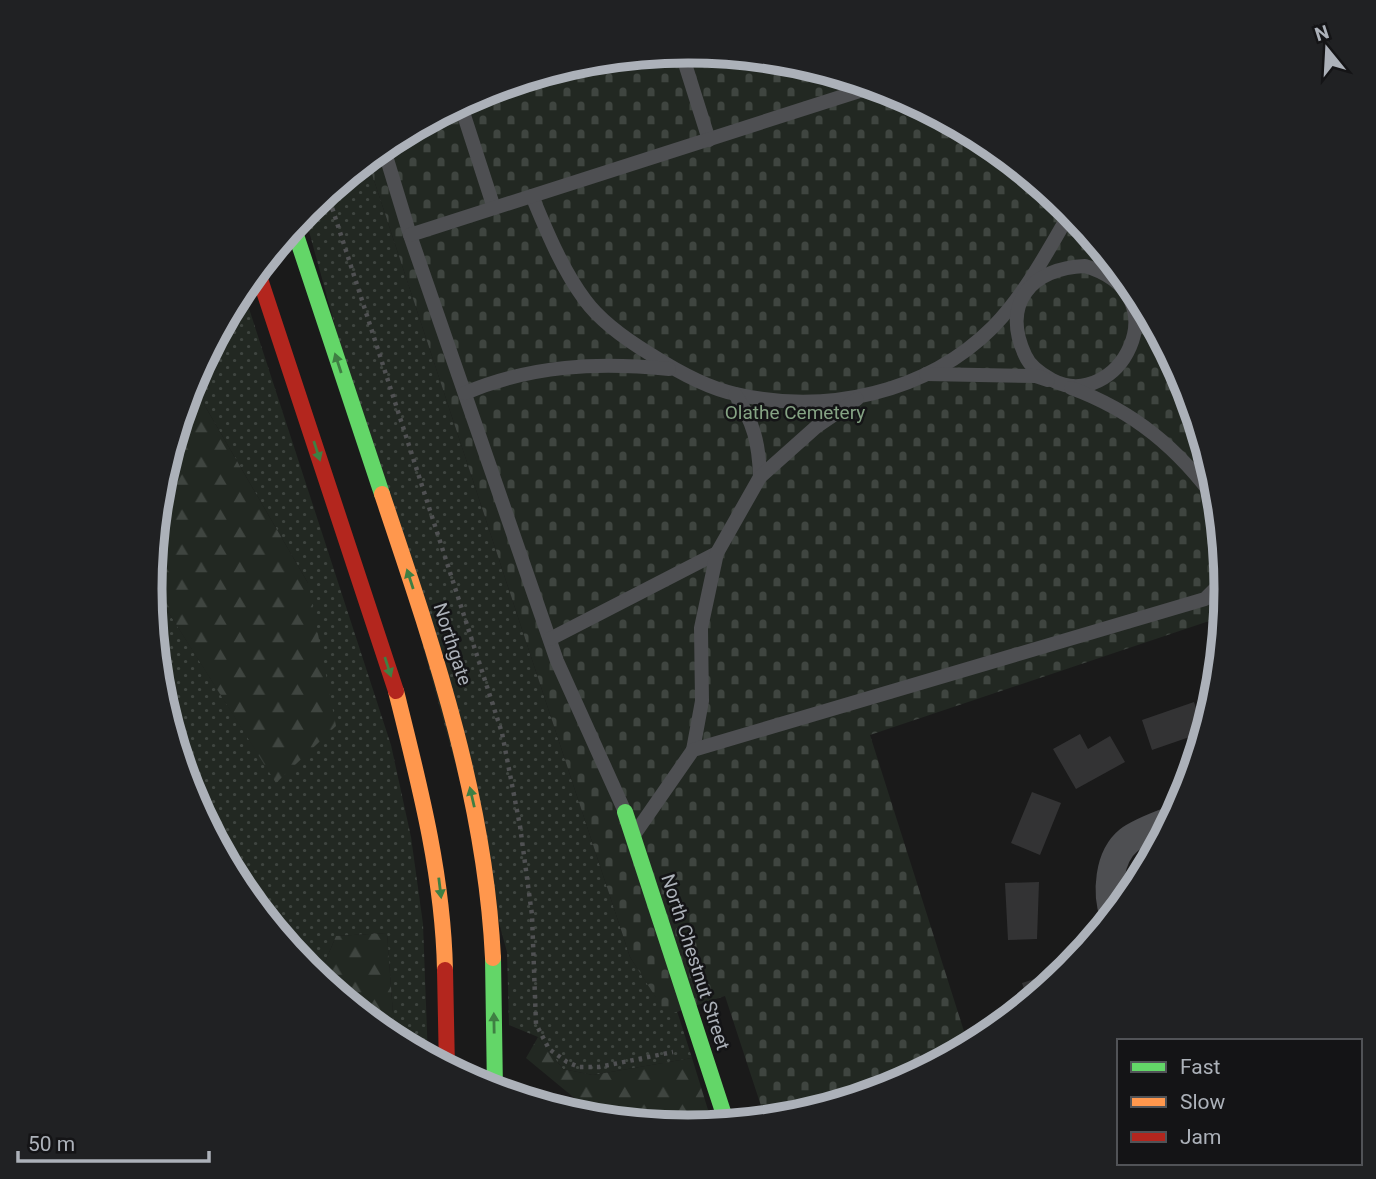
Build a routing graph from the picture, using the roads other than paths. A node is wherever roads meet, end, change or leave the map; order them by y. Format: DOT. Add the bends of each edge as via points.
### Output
graph roads {
  1 [pos="685,63"];
  2 [pos="858,92"];
  3 [pos="463,113"];
  4 [pos="709,139"];
  5 [pos="387,158"];
  6 [pos="532,196"];
  7 [pos="494,208"];
  8 [pos="1065,222"];
  9 [pos="410,235"];
  10 [pos="297,237"];
  11 [pos="1112,278"];
  12 [pos="261,282"];
  13 [pos="1028,286"];
  14 [pos="1135,312"];
  15 [pos="674,370"];
  16 [pos="925,374"];
  17 [pos="1058,383"];
  18 [pos="465,393"];
  19 [pos="735,394"];
  20 [pos="862,396"];
  21 [pos="760,477"];
  22 [pos="1203,483"];
  23 [pos="717,553"];
  24 [pos="1214,590"];
  25 [pos="550,639"];
  26 [pos="694,750"];
  27 [pos="625,812"];
  28 [pos="1158,826"];
  29 [pos="633,836"];
  30 [pos="1110,905"];
  31 [pos="447,1057"];
  32 [pos="495,1079"];
  33 [pos="724,1115"];
  1 -- 4 [label="lane"];
  2 -- 4 [label="lane"];
  3 -- 7 [label="lane"];
  4 -- 6 [label="lane"];
  5 -- 9 [label="lane"];
  6 -- 7 [label="lane"];
  6 -- 15 [label="lane" via="555,250 586,302 629,342"];
  7 -- 9 [label="lane"];
  8 -- 13 [label="lane"];
  9 -- 18 [label="lane"];
  32 -- 10 [label="main road, Northgate, one-way" via="488,884 458,735"];
  11 -- 13 [label="lane" via="1085,266 1065,267 1045,273"];
  12 -- 31 [label="main road, one-way" via="396,691 430,826 440,890"];
  13 -- 16 [label="lane" via="991,328"];
  13 -- 17 [label="lane" via="1017,323 1019,342 1027,360"];
  14 -- 17 [label="lane" via="1134,337 1114,371 1098,383"];
  15 -- 18 [label="lane" via="617,364 554,367 502,377"];
  15 -- 19 [label="lane"];
  16 -- 17 [label="lane" via="1036,376"];
  16 -- 20 [label="lane" via="886,392"];
  17 -- 22 [label="lane" via="1137,420 1191,466"];
  18 -- 25 [label="lane"];
  19 -- 20 [label="lane" via="811,403"];
  19 -- 21 [label="lane" via="750,417 760,446"];
  20 -- 21 [label="lane" via="816,427"];
  21 -- 23 [label="lane"];
  23 -- 25 [label="lane"];
  23 -- 26 [label="lane" via="702,628 702,701"];
  24 -- 26 [label="lane" via="1205,599"];
  25 -- 27 [label="lane"];
  26 -- 29 [label="lane"];
  27 -- 29 [label="main road, North Chestnut Street"];
  28 -- 30 [label="street" via="1128,841 1111,869"];
  29 -- 33 [label="main road, North Chestnut Street"];
}
